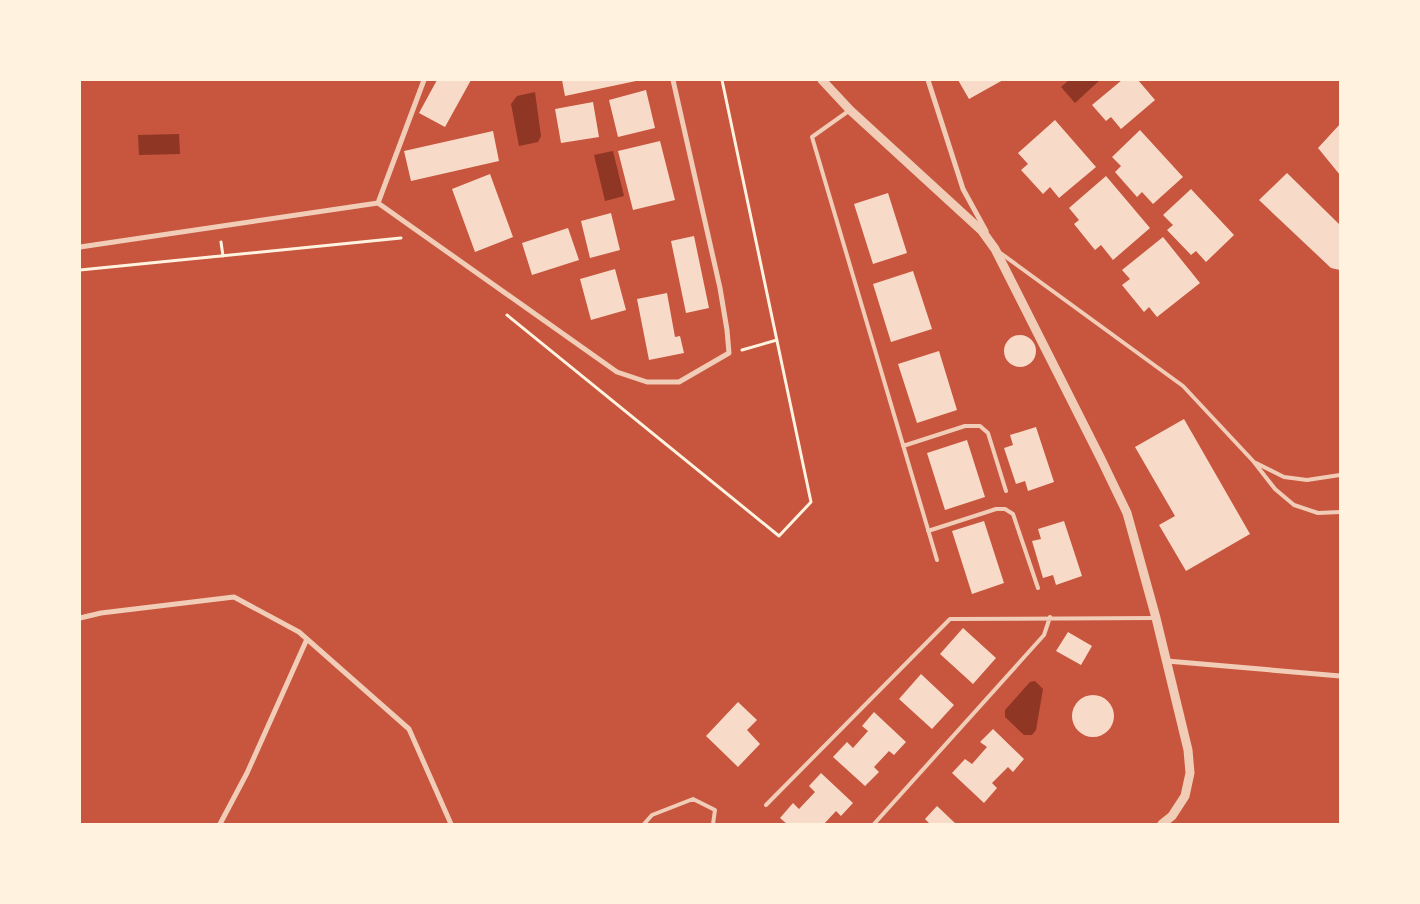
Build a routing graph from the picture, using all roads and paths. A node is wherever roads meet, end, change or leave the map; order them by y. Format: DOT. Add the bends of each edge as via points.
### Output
graph roads {
  1 [pos="424,80"];
  2 [pos="673,80"];
  3 [pos="822,80"];
  4 [pos="928,80"];
  5 [pos="850,110"];
  6 [pos="378,203"];
  7 [pos="80,247"];
  8 [pos="995,249"];
  9 [pos="777,340"];
  10 [pos="729,353"];
  11 [pos="903,446"];
  12 [pos="1254,462"];
  13 [pos="1340,474"];
  14 [pos="1006,491"];
  15 [pos="1340,512"];
  16 [pos="928,531"];
  17 [pos="937,560"];
  18 [pos="1038,588"];
  19 [pos="1050,617"];
  20 [pos="80,618"];
  21 [pos="1156,618"];
  22 [pos="307,638"];
  23 [pos="1167,661"];
  24 [pos="1340,676"];
  25 [pos="766,805"];
  26 [pos="220,824"];
  27 [pos="451,824"];
  28 [pos="644,824"];
  29 [pos="713,824"];
  30 [pos="874,824"];
  31 [pos="1162,824"];
  1 -- 6 [label="street"];
  2 -- 10 [label="street" via="720,288"];
  3 -- 5 [label="street"];
  4 -- 8 [label="street" via="964,189"];
  5 -- 8 [label="street" via="982,231"];
  5 -- 11 [label="lane" via="812,138"];
  6 -- 7 [label="street"];
  6 -- 10 [label="street" via="617,372 647,382 679,382"];
  8 -- 12 [label="lane" via="1184,386"];
  8 -- 21 [label="street" via="1126,513"];
  9 -- 10 [label="path"];
  11 -- 14 [label="lane" via="965,426 980,426 988,433"];
  11 -- 16 [label="lane"];
  12 -- 13 [label="lane" via="1292,478 1307,480"];
  12 -- 15 [label="lane" via="1275,489 1294,505 1318,513"];
  16 -- 17 [label="lane"];
  16 -- 18 [label="lane" via="1005,509 1013,514"];
  19 -- 21 [label="lane"];
  19 -- 25 [label="lane" via="950,619"];
  19 -- 30 [label="lane" via="1044,635"];
  20 -- 22 [label="street" via="234,597"];
  21 -- 23 [label="street"];
  22 -- 26 [label="street" via="247,773"];
  22 -- 27 [label="street" via="409,730"];
  23 -- 24 [label="street"];
  23 -- 31 [label="street" via="1188,750 1190,773 1185,796 1172,816"];
  28 -- 29 [label="lane" via="652,815 693,799 715,810"];
}
